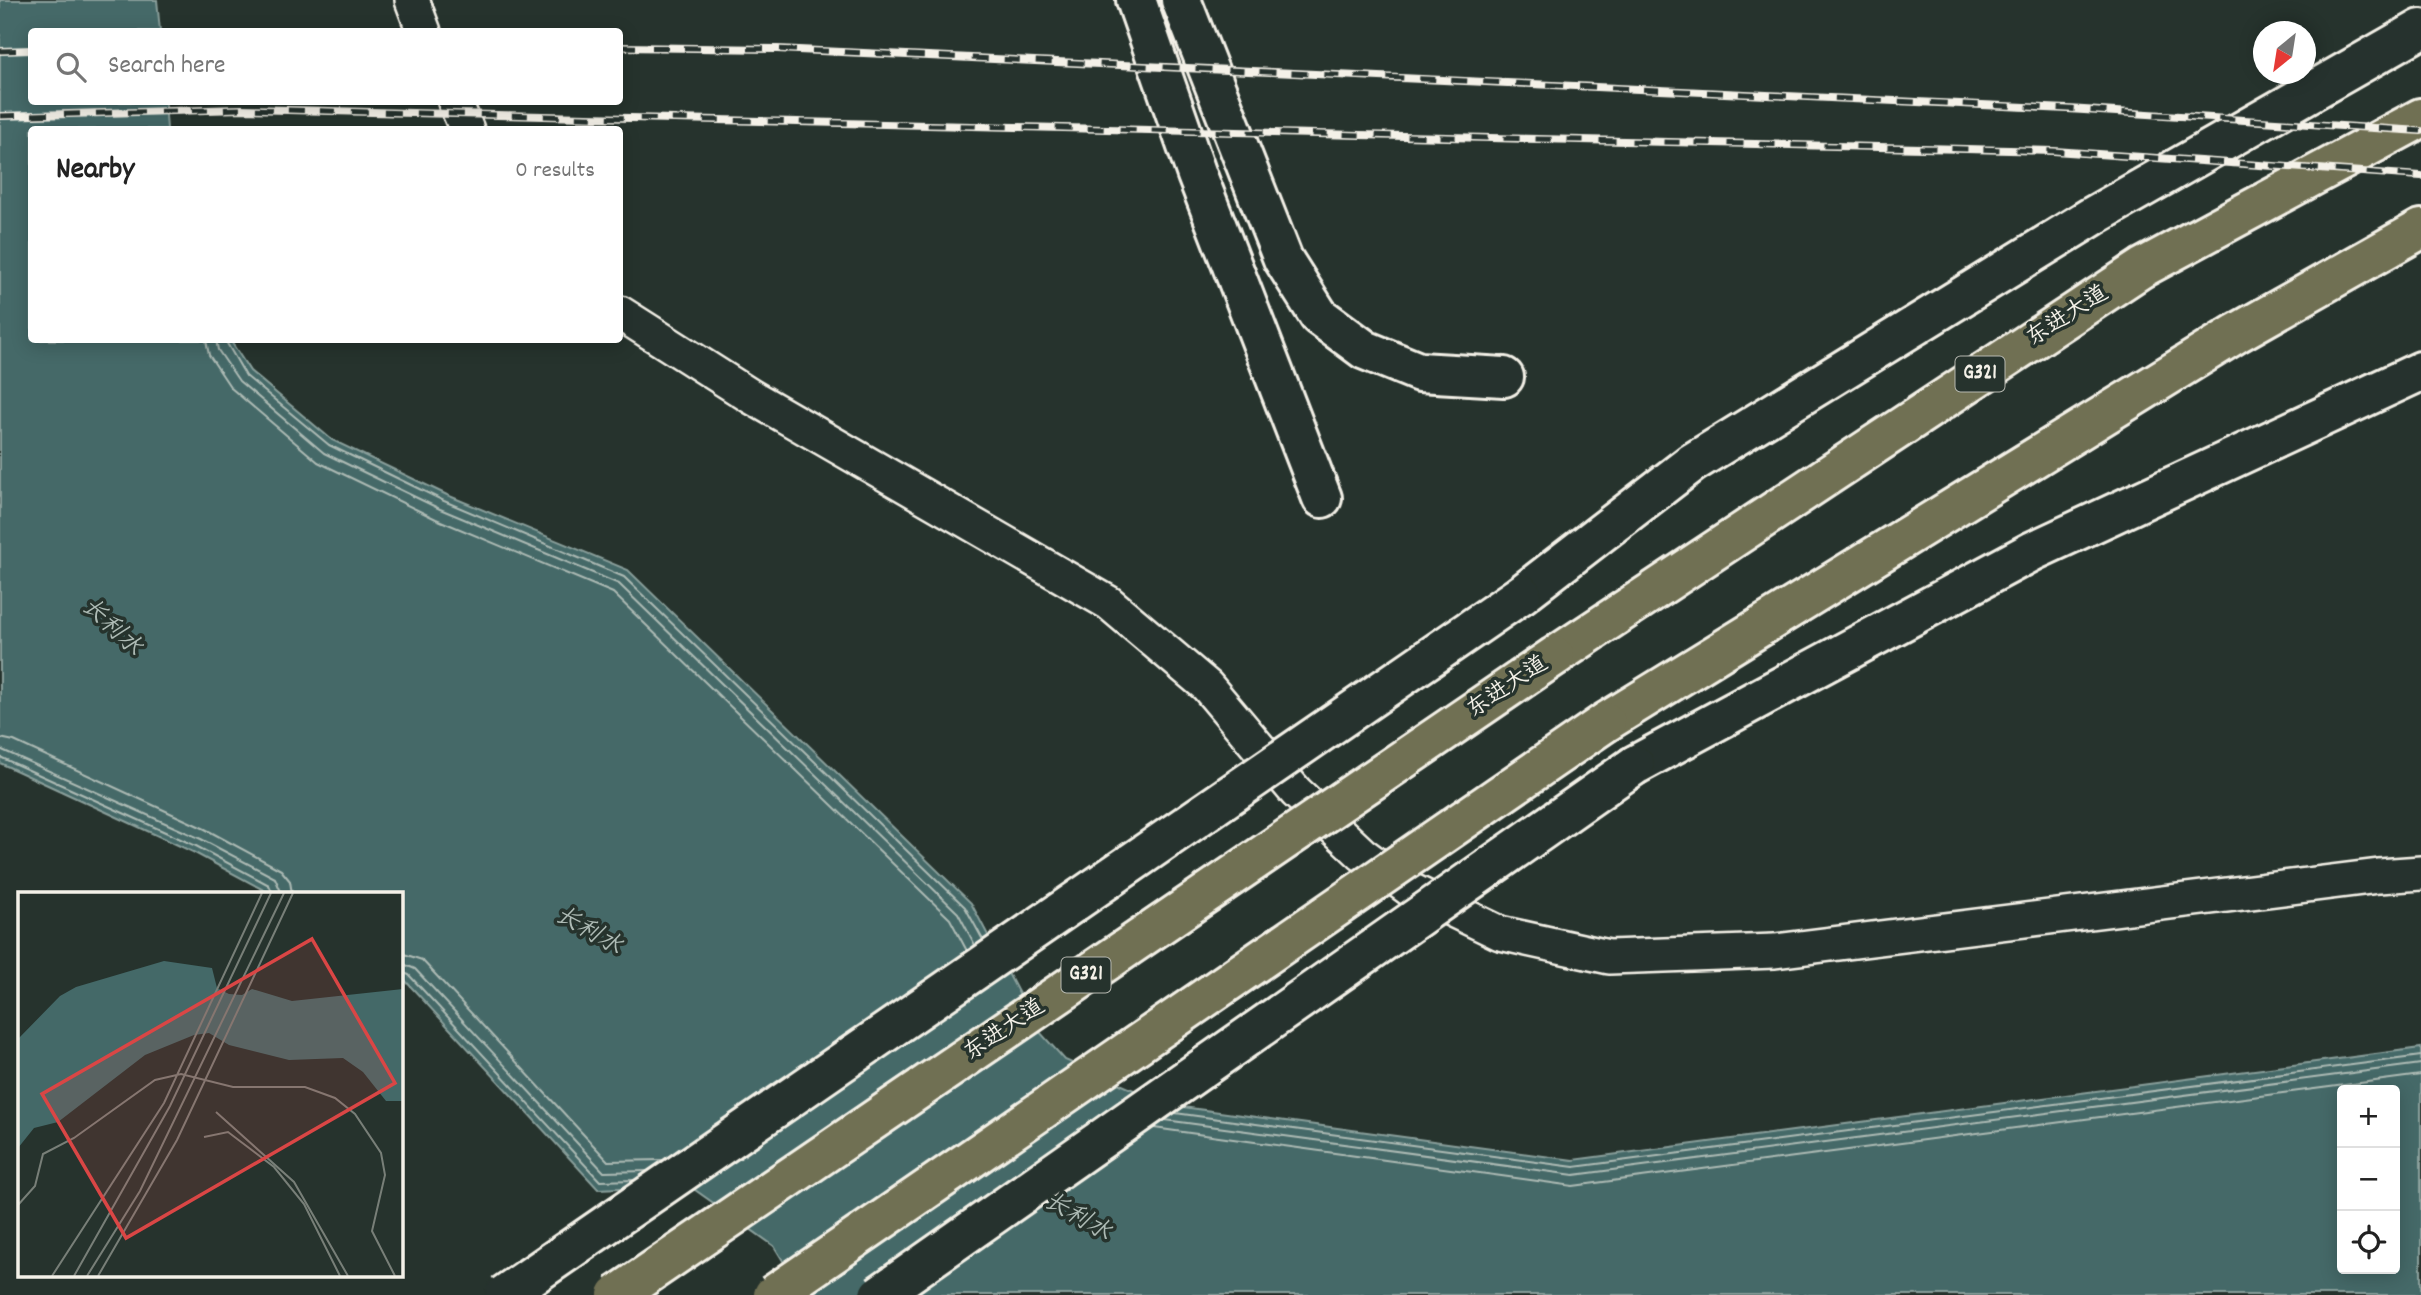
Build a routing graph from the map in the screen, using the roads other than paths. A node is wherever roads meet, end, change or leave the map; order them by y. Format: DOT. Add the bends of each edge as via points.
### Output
graph roads {
  1 [pos="412,0"];
  2 [pos="1136,0"];
  3 [pos="1181,0"];
  4 [pos="422,28"];
  5 [pos="2421,29"];
  6 [pos="456,105"];
  7 [pos="2421,118"];
  8 [pos="465,126"];
  9 [pos="2421,229"];
  10 [pos="623,315"];
  11 [pos="2421,371"];
  12 [pos="1504,377"];
  13 [pos="1322,498"];
  14 [pos="2421,873"];
  15 [pos="504,1295"];
  16 [pos="617,1295"];
  17 [pos="773,1295"];
  18 [pos="879,1295"];
  1 -- 4 [label="street"];
  2 -- 13 [label="main road" via="1197,175"];
  3 -- 12 [label="main road" via="1283,259 1319,316 1365,350 1419,372"];
  5 -- 15 [label="main road, bridge" via="2093,216 1692,463 1522,594"];
  6 -- 8 [label="street"];
  7 -- 16 [label="highway, 东进大道 / G321, bridge" via="2142,268 1555,656"];
  9 -- 17 [label="highway, bridge" via="2237,333 1605,722"];
  10 -- 14 [label="street" via="752,397 1109,603 1207,685 1296,792 1363,854 1410,891 1500,933 1609,957 1775,951"];
  11 -- 18 [label="main road, bridge" via="2033,551 1634,765"];
}
